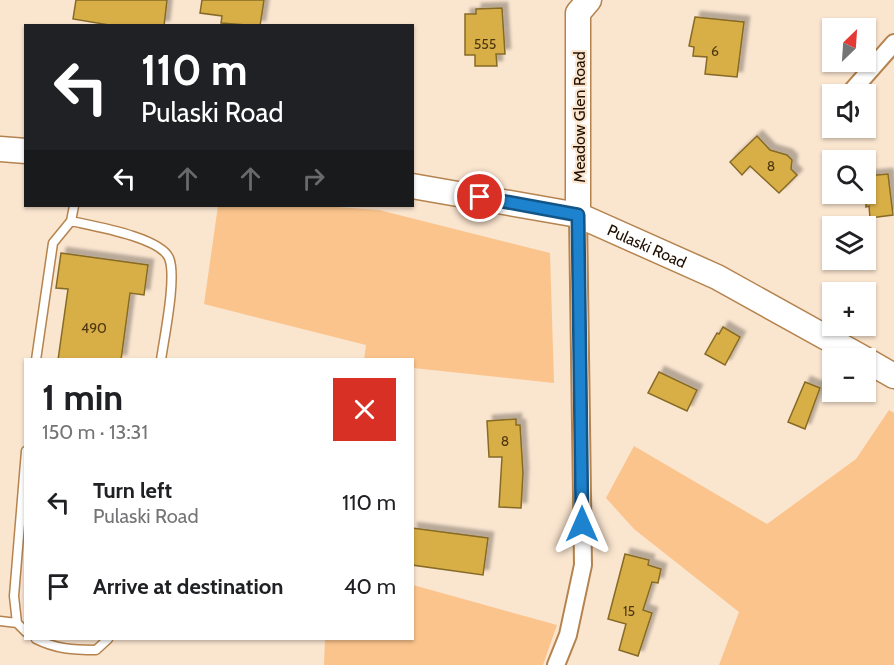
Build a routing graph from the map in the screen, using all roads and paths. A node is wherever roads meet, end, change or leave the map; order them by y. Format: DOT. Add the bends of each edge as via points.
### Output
graph roads {
  1 [pos="581,4"];
  2 [pos="894,43"];
  3 [pos="858,84"];
  4 [pos="0,149"];
  5 [pos="24,152"];
  6 [pos="414,186"];
  7 [pos="74,207"];
  8 [pos="578,215"];
  9 [pos="71,221"];
  10 [pos="844,348"];
  11 [pos="36,358"];
  12 [pos="161,358"];
  13 [pos="876,366"];
  14 [pos="894,376"];
  15 [pos="24,475"];
  16 [pos="0,621"];
  17 [pos="17,623"];
  18 [pos="24,630"];
  19 [pos="38,640"];
  20 [pos="107,640"];
  21 [pos="556,665"];
  1 -- 8 [label="main road, Meadow Glen Road"];
  2 -- 3 [label="street"];
  4 -- 5 [label="main road"];
  6 -- 8 [label="main road, Pulaski Road"];
  7 -- 9 [label="lane"];
  8 -- 10 [label="main road, Pulaski Road" via="717,277"];
  8 -- 21 [label="street, Meadow Glen Road" via="583,565 568,635"];
  9 -- 11 [label="lane" via="53,243"];
  9 -- 12 [label="lane" via="152,243 169,257 170,294"];
  13 -- 14 [label="main road, Pulaski Road"];
  15 -- 17 [label="lane" via="14,596"];
  16 -- 17 [label="lane"];
  17 -- 18 [label="lane"];
  19 -- 20 [label="lane" via="62,650 96,650"];
}
